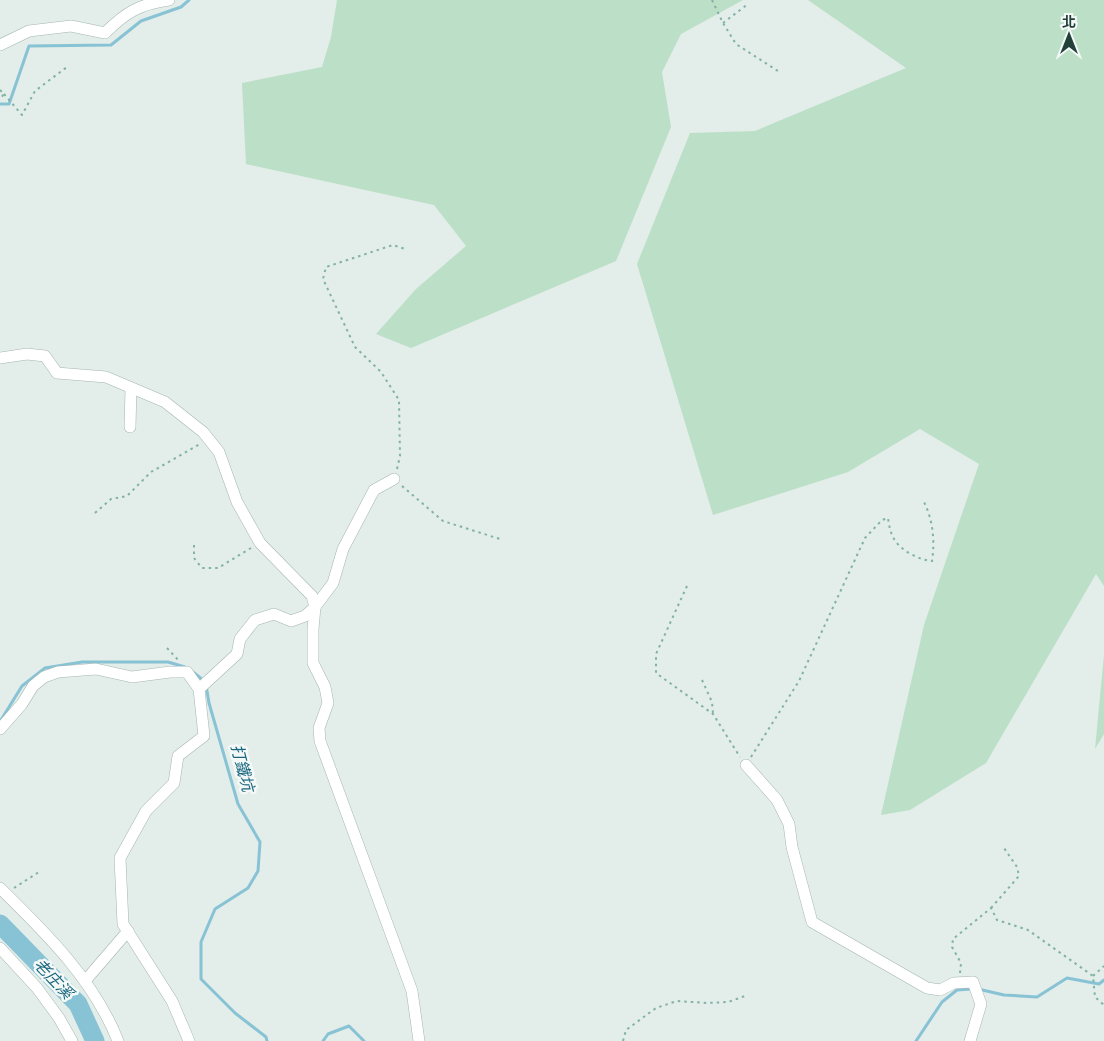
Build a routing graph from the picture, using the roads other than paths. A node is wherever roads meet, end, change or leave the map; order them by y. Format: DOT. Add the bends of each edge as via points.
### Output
graph roads {
  1 [pos="169,0"];
  2 [pos="0,45"];
  3 [pos="0,358"];
  4 [pos="131,388"];
  5 [pos="130,427"];
  6 [pos="394,479"];
  7 [pos="314,607"];
  8 [pos="199,689"];
  9 [pos="0,729"];
  10 [pos="746,765"];
  11 [pos="3,891"];
  12 [pos="128,931"];
  13 [pos="0,948"];
  14 [pos="85,981"];
  15 [pos="72,1041"];
  16 [pos="118,1041"];
  17 [pos="189,1041"];
  18 [pos="419,1041"];
  19 [pos="970,1041"];
  1 -- 2 [label="street" via="139,7 105,33 71,26 28,31"];
  3 -- 4 [label="street" via="27,354 45,356 57,372 106,377"];
  4 -- 5 [label="street"];
  4 -- 7 [label="street" via="165,402 209,439 219,452 237,502 260,543 312,596"];
  6 -- 7 [label="street" via="374,490 343,549 333,583"];
  7 -- 8 [label="street" via="305,616 291,621 274,614 255,620 240,638 237,654"];
  7 -- 18 [label="street" via="313,663 325,687 328,703 319,728 320,741 412,992"];
  8 -- 9 [label="street" via="187,672 132,677 96,669 58,672 33,686"];
  8 -- 12 [label="street" via="204,736 178,756 174,783 146,811 120,858 123,924"];
  10 -- 19 [label="street" via="776,800 789,824 812,922 927,988 940,990 958,983 973,982 982,1004"];
  11 -- 14 [label="street" via="42,929"];
  12 -- 14 [label="street"];
  12 -- 17 [label="street" via="172,1001"];
  13 -- 15 [label="street" via="37,988"];
  14 -- 16 [label="street"];
}
